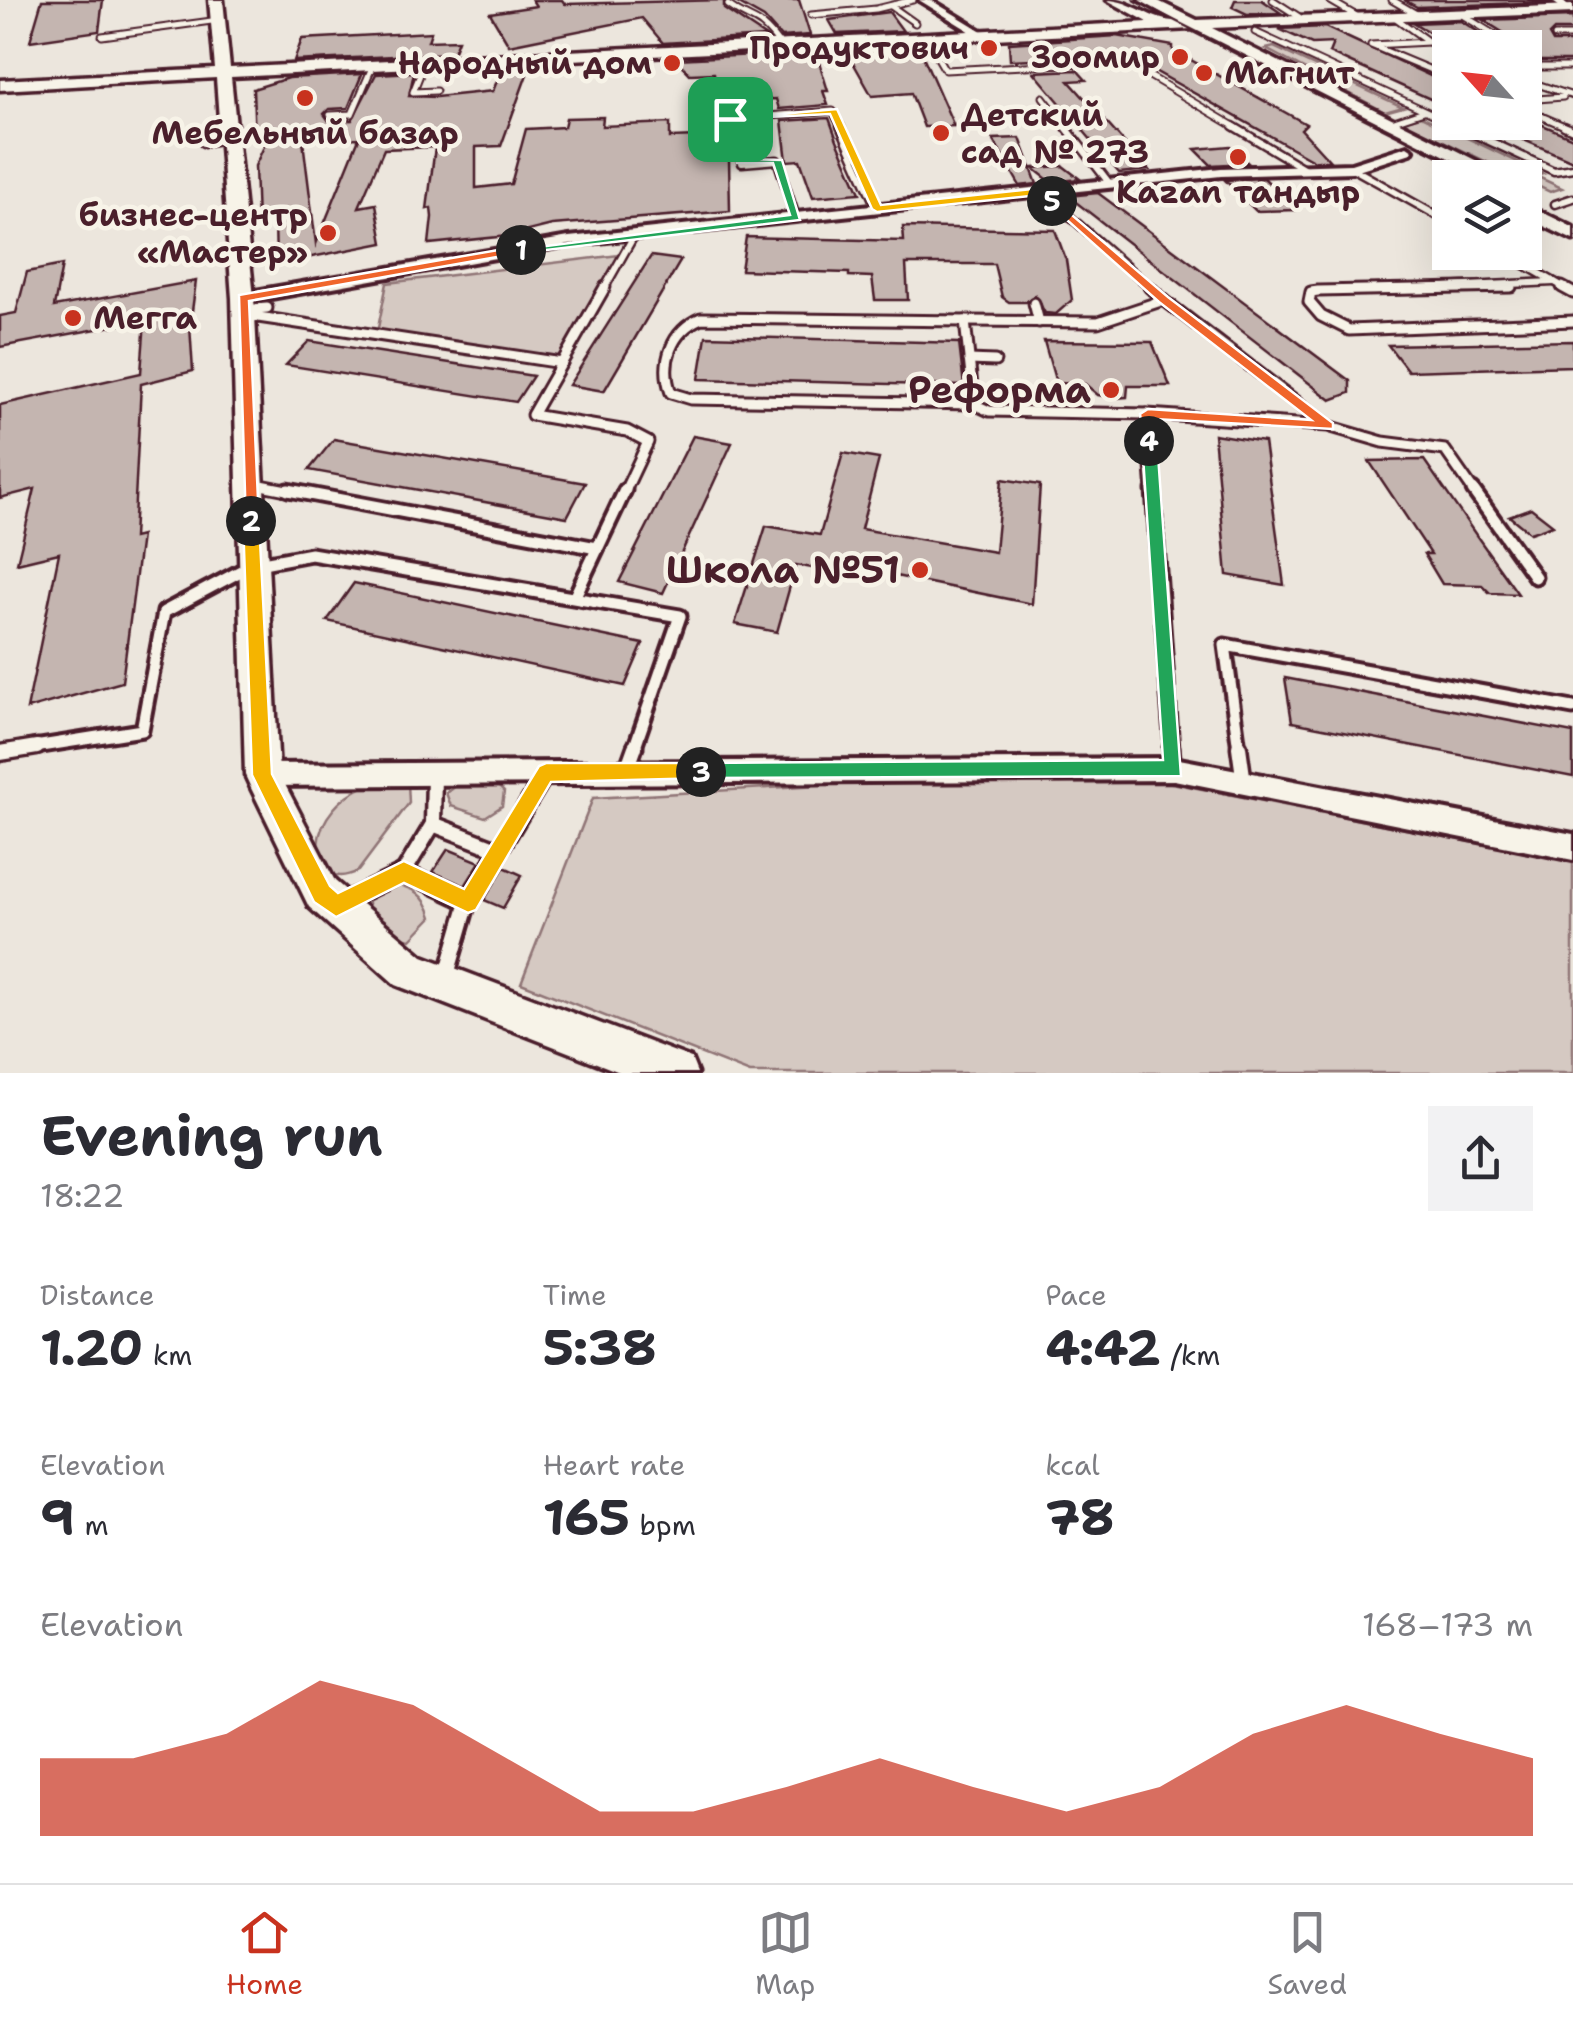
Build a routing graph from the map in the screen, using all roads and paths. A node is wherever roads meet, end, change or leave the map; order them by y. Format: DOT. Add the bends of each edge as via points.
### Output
graph roads {
  1 [pos="216,0"];
  2 [pos="912,0"];
  3 [pos="924,0"];
  4 [pos="1114,0"];
  5 [pos="1146,0"];
  6 [pos="1273,0"];
  7 [pos="1329,0"];
  8 [pos="1392,0"];
  9 [pos="1554,0"];
  10 [pos="728,5"];
  11 [pos="891,6"];
  12 [pos="1572,10"];
  13 [pos="1460,14"];
  14 [pos="810,15"];
  15 [pos="1418,15"];
  16 [pos="1393,16"];
  17 [pos="1358,17"];
  18 [pos="218,20"];
  19 [pos="1304,20"];
  20 [pos="1193,24"];
  21 [pos="1164,26"];
  22 [pos="920,30"];
  23 [pos="1487,30"];
  24 [pos="1255,32"];
  25 [pos="980,33"];
  26 [pos="102,36"];
  27 [pos="1555,36"];
  28 [pos="1573,36"];
  29 [pos="1429,42"];
  30 [pos="1432,43"];
  31 [pos="779,44"];
  32 [pos="424,62"];
  33 [pos="373,65"];
  34 [pos="1573,67"];
  35 [pos="1542,68"];
  36 [pos="1432,71"];
  37 [pos="226,72"];
  38 [pos="0,85"];
  39 [pos="1542,86"];
  40 [pos="436,90"];
  41 [pos="1571,97"];
  42 [pos="1043,98"];
  43 [pos="1542,99"];
  44 [pos="1425,110"];
  45 [pos="330,115"];
  46 [pos="1542,116"];
  47 [pos="1391,122"];
  48 [pos="1573,130"];
  49 [pos="1407,150"];
  50 [pos="1466,160"];
  51 [pos="1432,163"];
  52 [pos="1352,168"];
  53 [pos="1573,168"];
  54 [pos="1305,170"];
  55 [pos="1110,184"];
  56 [pos="1041,191"];
  57 [pos="1542,195"];
  58 [pos="1567,205"];
  59 [pos="877,209"];
  60 [pos="1432,213"];
  61 [pos="796,217"];
  62 [pos="1542,218"];
  63 [pos="636,234"];
  64 [pos="1573,234"];
  65 [pos="1533,270"];
  66 [pos="1554,282"];
  67 [pos="1573,293"];
  68 [pos="1164,300"];
  69 [pos="1034,303"];
  70 [pos="249,308"];
  71 [pos="965,320"];
  72 [pos="1039,322"];
  73 [pos="1573,322"];
  74 [pos="969,360"];
  75 [pos="995,360"];
  76 [pos="562,363"];
  77 [pos="974,404"];
  78 [pos="1148,414"];
  79 [pos="1328,426"];
  80 [pos="250,483"];
  81 [pos="597,548"];
  82 [pos="252,564"];
  83 [pos="1535,577"];
  84 [pos="575,596"];
  85 [pos="1573,708"];
  86 [pos="0,752"];
  87 [pos="1174,769"];
  88 [pos="626,772"];
  89 [pos="546,773"];
  90 [pos="434,774"];
  91 [pos="262,775"];
  92 [pos="1244,783"];
  93 [pos="433,824"];
  94 [pos="1573,847"];
  95 [pos="497,849"];
  96 [pos="404,872"];
  97 [pos="468,902"];
  98 [pos="336,906"];
  99 [pos="444,984"];
  100 [pos="676,1073"];
  1 -- 18 [label="main road"];
  2 -- 11 [label="lane"];
  3 -- 25 [label="street"];
  4 -- 21 [label="main road"];
  5 -- 20 [label="main road"];
  6 -- 19 [label="lane"];
  7 -- 17 [label="lane"];
  8 -- 15 [label="lane"];
  9 -- 12 [label="street"];
  10 -- 31 [label="lane" via="761,20"];
  11 -- 14 [label="lane"];
  11 -- 22 [label="lane"];
  12 -- 13 [label="main road"];
  13 -- 15 [label="main road"];
  13 -- 23 [label="lane"];
  15 -- 16 [label="main road"];
  16 -- 17 [label="main road"];
  16 -- 29 [label="lane"];
  17 -- 19 [label="main road"];
  18 -- 26 [label="lane"];
  18 -- 37 [label="main road"];
  19 -- 20 [label="main road"];
  20 -- 21 [label="main road"];
  20 -- 47 [label="main road"];
  21 -- 25 [label="main road"];
  21 -- 49 [label="main road"];
  22 -- 25 [label="main road"];
  22 -- 31 [label="main road"];
  22 -- 54 [label="lane" via="946,70 1124,62"];
  24 -- 44 [label="lane"];
  27 -- 28 [label="lane"];
  29 -- 30 [label="lane"];
  29 -- 36 [label="lane" via="1371,46"];
  31 -- 32 [label="main road"];
  32 -- 33 [label="main road"];
  32 -- 40 [label="lane" via="413,92"];
  33 -- 37 [label="main road"];
  33 -- 45 [label="lane" via="352,114"];
  34 -- 35 [label="lane"];
  37 -- 38 [label="main road"];
  37 -- 70 [label="main road" via="217,140"];
  39 -- 41 [label="lane"];
  41 -- 43 [label="lane"];
  42 -- 55 [label="lane"];
  44 -- 47 [label="lane"];
  44 -- 53 [label="lane" via="1554,171"];
  46 -- 48 [label="lane"];
  47 -- 50 [label="main road"];
  49 -- 51 [label="main road"];
  49 -- 52 [label="street"];
  52 -- 54 [label="street"];
  52 -- 60 [label="lane"];
  54 -- 55 [label="street"];
  55 -- 56 [label="street"];
  56 -- 59 [label="street"];
  56 -- 68 [label="lane"];
  57 -- 58 [label="main road"];
  59 -- 61 [label="street"];
  59 -- 61 [label="lane" via="833,111 730,119 742,163 777,160"];
  61 -- 63 [label="street"];
  62 -- 64 [label="main road"];
  63 -- 70 [label="street"];
  63 -- 76 [label="lane"];
  65 -- 66 [label="lane"];
  66 -- 67 [label="lane"];
  66 -- 73 [label="lane" via="1318,291 1309,302 1349,330"];
  68 -- 72 [label="lane" via="1098,322"];
  68 -- 79 [label="lane"];
  69 -- 72 [label="lane"];
  70 -- 76 [label="lane"];
  70 -- 80 [label="main road"];
  71 -- 72 [label="lane"];
  71 -- 74 [label="lane"];
  71 -- 77 [label="lane" via="701,318 675,333 666,382 672,393 691,399"];
  74 -- 75 [label="lane"];
  74 -- 77 [label="lane"];
  76 -- 81 [label="lane" via="532,415 627,431 648,442"];
  77 -- 78 [label="lane" via="990,411"];
  78 -- 79 [label="lane"];
  78 -- 87 [label="lane"];
  79 -- 83 [label="lane" via="1446,450"];
  80 -- 81 [label="lane"];
  80 -- 82 [label="main road"];
  81 -- 84 [label="lane"];
  82 -- 84 [label="lane" via="312,554"];
  82 -- 86 [label="lane" via="164,612 142,730"];
  82 -- 91 [label="main road"];
  84 -- 88 [label="lane" via="680,616"];
  85 -- 92 [label="lane" via="1224,645"];
  87 -- 88 [label="street"];
  87 -- 92 [label="street"];
  88 -- 89 [label="street"];
  89 -- 90 [label="street"];
  89 -- 95 [label="lane"];
  90 -- 91 [label="street"];
  90 -- 93 [label="lane"];
  91 -- 98 [label="main road" via="322,894"];
  92 -- 94 [label="street"];
  93 -- 95 [label="lane"];
  93 -- 96 [label="lane"];
  95 -- 97 [label="lane"];
  96 -- 97 [label="lane"];
  96 -- 98 [label="lane"];
  97 -- 99 [label="lane"];
  98 -- 99 [label="main road" via="410,970"];
  99 -- 100 [label="main road"];
}
